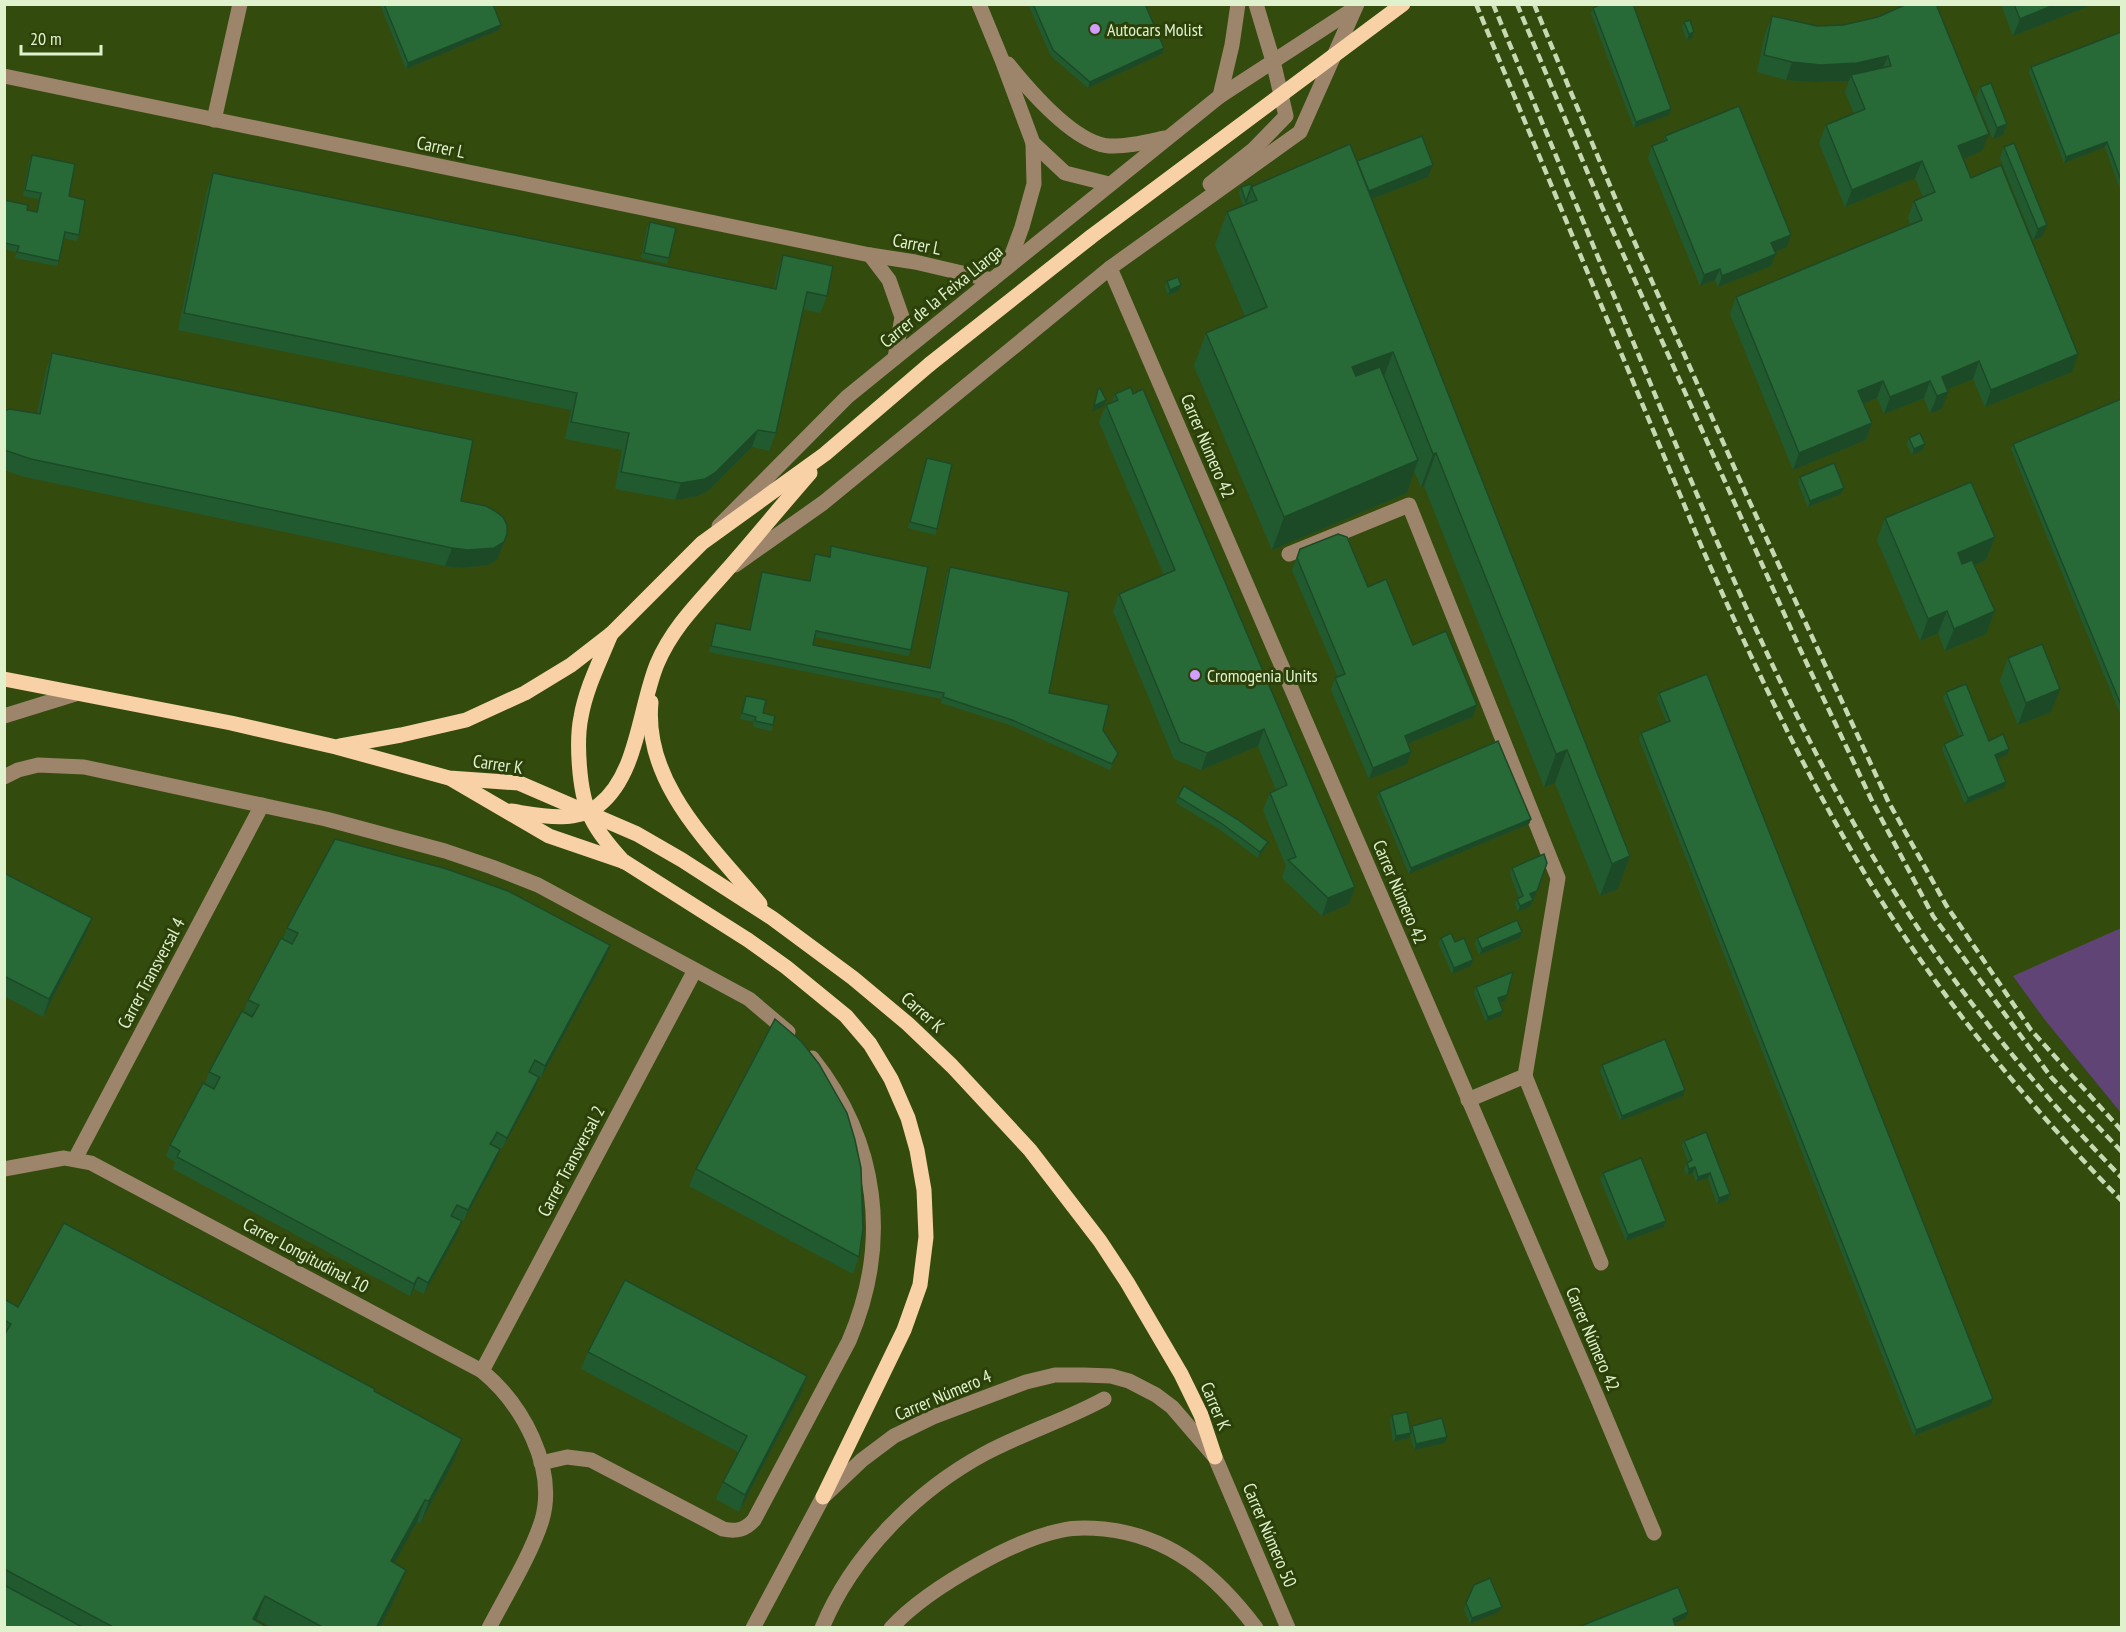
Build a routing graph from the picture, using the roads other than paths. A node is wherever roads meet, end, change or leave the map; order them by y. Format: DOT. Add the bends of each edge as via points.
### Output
graph roads {
  1 [pos="240,4"];
  2 [pos="978,4"];
  3 [pos="1238,4"];
  4 [pos="1256,4"];
  5 [pos="1403,4"];
  6 [pos="1356,6"];
  7 [pos="999,52"];
  8 [pos="1273,60"];
  9 [pos="4,76"];
  10 [pos="1220,96"];
  11 [pos="214,120"];
  12 [pos="1170,137"];
  13 [pos="1033,143"];
  14 [pos="1109,184"];
  15 [pos="870,255"];
  16 [pos="1008,267"];
  17 [pos="1110,268"];
  18 [pos="992,280"];
  19 [pos="896,358"];
  20 [pos="825,454"];
  21 [pos="702,543"];
  22 [pos="1289,554"];
  23 [pos="725,572"];
  24 [pos="611,634"];
  25 [pos="654,675"];
  26 [pos="4,680"];
  27 [pos="75,694"];
  28 [pos="4,716"];
  29 [pos="336,747"];
  30 [pos="4,777"];
  31 [pos="449,778"];
  32 [pos="262,805"];
  33 [pos="506,810"];
  34 [pos="588,812"];
  35 [pos="625,862"];
  36 [pos="772,918"];
  37 [pos="694,970"];
  38 [pos="1525,1076"];
  39 [pos="1468,1100"];
  40 [pos="75,1159"];
  41 [pos="4,1169"];
  42 [pos="1601,1263"];
  43 [pos="482,1371"];
  44 [pos="1104,1399"];
  45 [pos="1215,1457"];
  46 [pos="541,1463"];
  47 [pos="823,1497"];
  48 [pos="1654,1533"];
  49 [pos="489,1628"];
  50 [pos="753,1628"];
  51 [pos="822,1628"];
  52 [pos="891,1628"];
  53 [pos="1256,1628"];
  54 [pos="1288,1628"];
  1 -- 11 [label="street"];
  2 -- 7 [label="street"];
  3 -- 10 [label="street"];
  4 -- 8 [label="street, Carrer de la Feixa Llarga"];
  5 -- 20 [label="main road, Carrer de la Feixa Llarga, bridge" via="1092,236 930,364"];
  6 -- 8 [label="street, Carrer de la Feixa Llarga"];
  6 -- 17 [label="street, Carrer de la Feixa Llarga" via="1300,132"];
  7 -- 12 [label="street" via="1035,97 1077,133 1107,146"];
  7 -- 13 [label="street"];
  8 -- 10 [label="street, Carrer de la Feixa Llarga"];
  8 -- 17 [label="street, Carrer de la Feixa Llarga" via="1286,116 1253,150 1134,238"];
  9 -- 11 [label="street, Carrer L"];
  10 -- 12 [label="street, Carrer de la Feixa Llarga"];
  11 -- 15 [label="street, Carrer L"];
  12 -- 14 [label="street, Carrer de la Feixa Llarga"];
  13 -- 14 [label="street" via="1065,172"];
  13 -- 16 [label="street" via="1034,184"];
  14 -- 16 [label="street, Carrer de la Feixa Llarga"];
  15 -- 18 [label="street, Carrer L"];
  15 -- 19 [label="street, Carrer L" via="889,280 902,317"];
  16 -- 18 [label="street, Carrer de la Feixa Llarga"];
  17 -- 23 [label="street, Carrer de la Feixa Llarga" via="823,503"];
  17 -- 39 [label="street, Carrer Número 42"];
  18 -- 19 [label="street, Carrer de la Feixa Llarga"];
  19 -- 21 [label="street, Carrer de la Feixa Llarga" via="847,397"];
  20 -- 21 [label="main road, Carrer de la Feixa Llarga"];
  20 -- 23 [label="main road, Carrer de la Feixa Llarga"];
  21 -- 24 [label="main road, Carrer de la Feixa Llarga"];
  22 -- 38 [label="street" via="1409,505 1558,878"];
  23 -- 25 [label="main road, Carrer de la Feixa Llarga" via="680,622"];
  24 -- 29 [label="main road, Carrer de la Feixa Llarga" via="534,687 466,720"];
  24 -- 34 [label="main road, Carrer de la Feixa Llarga" via="581,717 580,773"];
  25 -- 34 [label="main road, Carrer de la Feixa Llarga" via="629,760 616,786"];
  25 -- 36 [label="main road, Carrer de la Feixa Llarga" via="651,732 662,771 678,804"];
  26 -- 27 [label="main road, Carrer K"];
  27 -- 28 [label="street"];
  27 -- 29 [label="main road, Carrer K"];
  29 -- 31 [label="main road, Carrer K"];
  30 -- 32 [label="street" via="38,765 84,766"];
  31 -- 33 [label="main road, Carrer K"];
  31 -- 34 [label="main road, Carrer K" via="519,783"];
  32 -- 37 [label="street" via="399,838 492,867 538,885"];
  32 -- 40 [label="street, Carrer Transversal 4"];
  33 -- 34 [label="main road" via="567,816"];
  33 -- 35 [label="main road, Carrer K" via="549,836"];
  34 -- 35 [label="main road, Carrer de la Feixa Llarga"];
  34 -- 36 [label="main road, Carrer K" via="637,834"];
  35 -- 47 [label="main road, Carrer K" via="748,940 846,1016 870,1044 908,1118 924,1190 926,1238 920,1285 904,1330"];
  36 -- 45 [label="main road, Carrer K" via="908,1024 1030,1150 1101,1241 1137,1299 1201,1415"];
  37 -- 43 [label="street, Carrer Transversal 2"];
  37 -- 46 [label="street" via="749,999 780,1023 830,1080 852,1120 868,1170 873,1244 868,1286 852,1333 754,1520 741,1530 723,1529 591,1460 567,1457"];
  38 -- 39 [label="street"];
  38 -- 42 [label="street"];
  39 -- 48 [label="street, Carrer Número 42"];
  40 -- 41 [label="street, Carrer Longitudinal 10"];
  40 -- 43 [label="street, Carrer Longitudinal 10" via="109,1171"];
  43 -- 46 [label="street, Carrer Longitudinal 10" via="521,1413"];
  44 -- 51 [label="street" via="985,1454 920,1498 866,1554 844,1585"];
  45 -- 47 [label="street, Carrer Número 4" via="1172,1407 1129,1381 1111,1376 1055,1375 943,1413 894,1436"];
  45 -- 54 [label="street, Carrer Número 50"];
  46 -- 49 [label="street" via="542,1518"];
  47 -- 50 [label="street, Carrer Número 4"];
  52 -- 53 [label="street" via="945,1586 1013,1545 1065,1529 1096,1528 1127,1532 1182,1555 1228,1592"];
}
